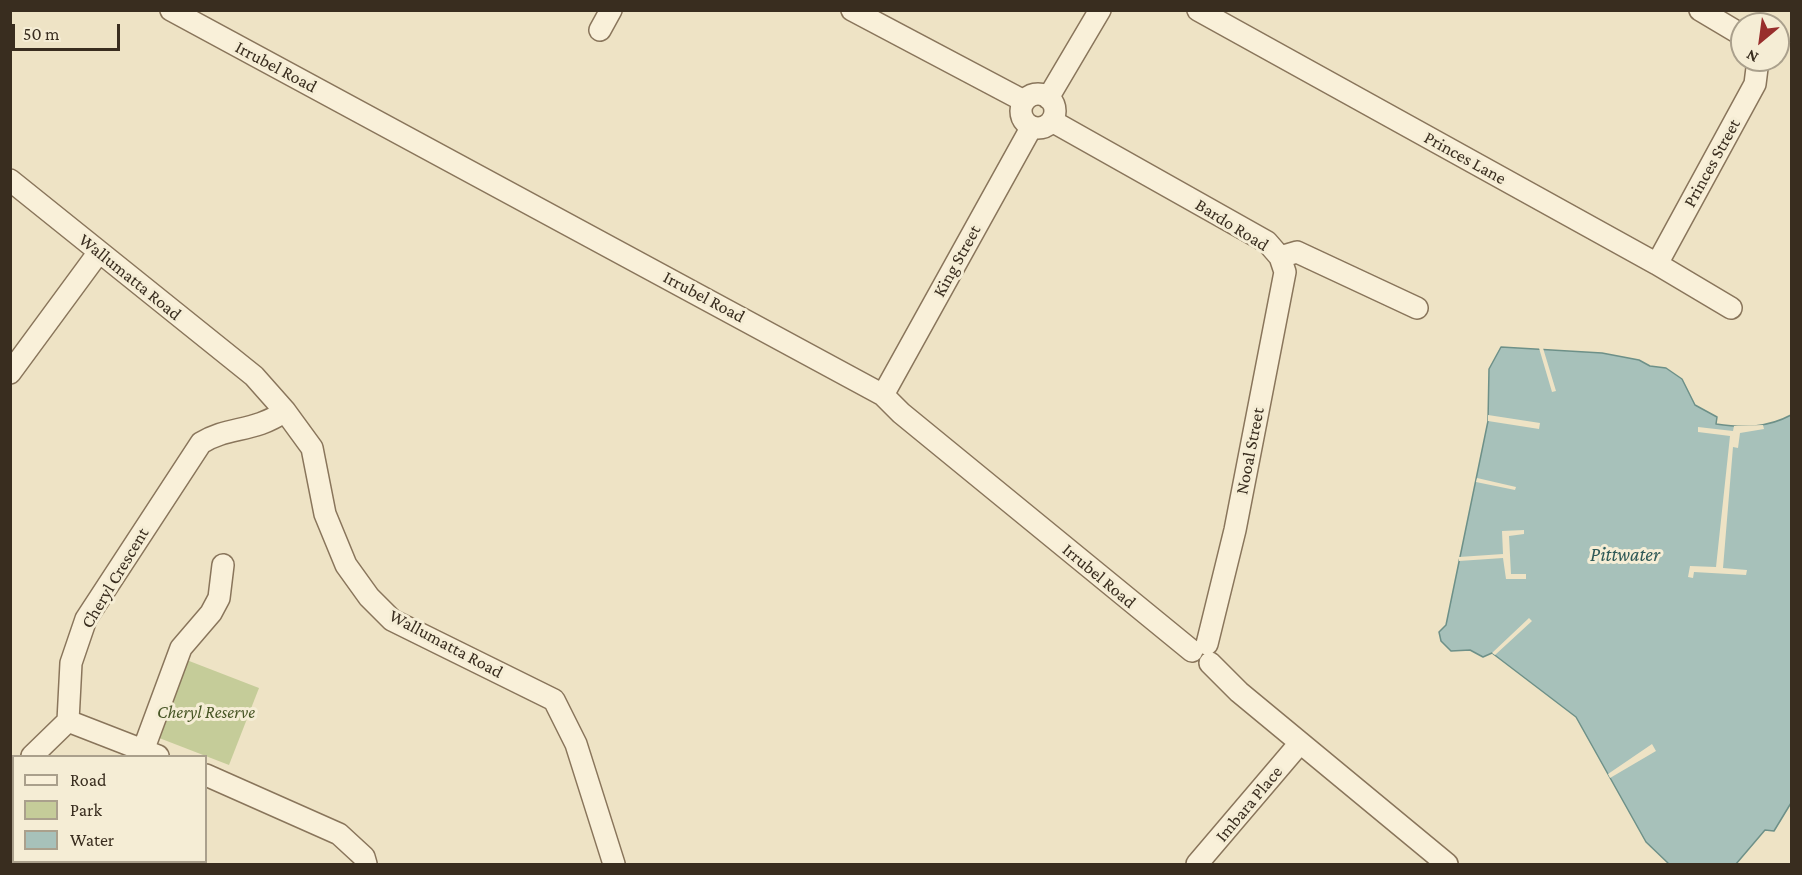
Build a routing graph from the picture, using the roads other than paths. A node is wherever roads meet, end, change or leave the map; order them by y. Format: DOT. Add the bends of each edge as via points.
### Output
graph roads {
  1 [pos="171,10"];
  2 [pos="611,10"];
  3 [pos="852,10"];
  4 [pos="1100,10"];
  5 [pos="1198,10"];
  6 [pos="1700,10"];
  7 [pos="1730,28"];
  8 [pos="600,30"];
  9 [pos="1756,72"];
  10 [pos="1048,98"];
  11 [pos="1024,101"];
  12 [pos="1052,121"];
  13 [pos="1031,128"];
  14 [pos="10,180"];
  15 [pos="99,252"];
  16 [pos="1280,257"];
  17 [pos="1657,264"];
  18 [pos="1417,308"];
  19 [pos="1731,308"];
  20 [pos="10,373"];
  21 [pos="882,395"];
  22 [pos="285,411"];
  23 [pos="223,565"];
  24 [pos="1203,652"];
  25 [pos="68,721"];
  26 [pos="1300,743"];
  27 [pos="147,754"];
  28 [pos="33,755"];
  29 [pos="207,775"];
  30 [pos="366,864"];
  31 [pos="614,864"];
  32 [pos="1197,864"];
  33 [pos="1447,864"];
  1 -- 21 [label="street, Irrubel Road"];
  2 -- 8 [label="street"];
  3 -- 11 [label="street"];
  4 -- 10 [label="street"];
  5 -- 17 [label="street, Princes Lane"];
  6 -- 7 [label="street"];
  9 -- 17 [label="street, Princes Street" via="1755,84"];
  10 -- 11 [label="street" via="1033,95"];
  10 -- 12 [label="street" via="1054,106"];
  11 -- 13 [label="street" via="1020,113"];
  12 -- 13 [label="street" via="1044,128"];
  12 -- 16 [label="street, Bardo Road" via="1267,242"];
  13 -- 21 [label="street, King Street"];
  14 -- 15 [label="street, Wallumatta Road"];
  15 -- 20 [label="street"];
  15 -- 22 [label="street, Wallumatta Road" via="254,376"];
  16 -- 18 [label="street, Bardo Road" via="1297,252"];
  16 -- 24 [label="street, Nooal Street" via="1285,272 1235,530"];
  17 -- 19 [label="street, Princes Lane"];
  21 -- 24 [label="street, Irrubel Road"];
  22 -- 25 [label="street, Cheryl Crescent" via="264,424 214,435 201,443 86,619 72,663"];
  22 -- 31 [label="street, Wallumatta Road" via="312,448 325,514 346,565 369,597 392,620 554,700 576,744"];
  23 -- 27 [label="street" via="219,598 181,648"];
  24 -- 26 [label="street, Irrubel Road" via="1239,692"];
  25 -- 27 [label="street"];
  25 -- 28 [label="street"];
  26 -- 32 [label="street, Imbara Place"];
  26 -- 33 [label="street, Irrubel Road"];
  29 -- 30 [label="street" via="339,834 364,857"];
}
